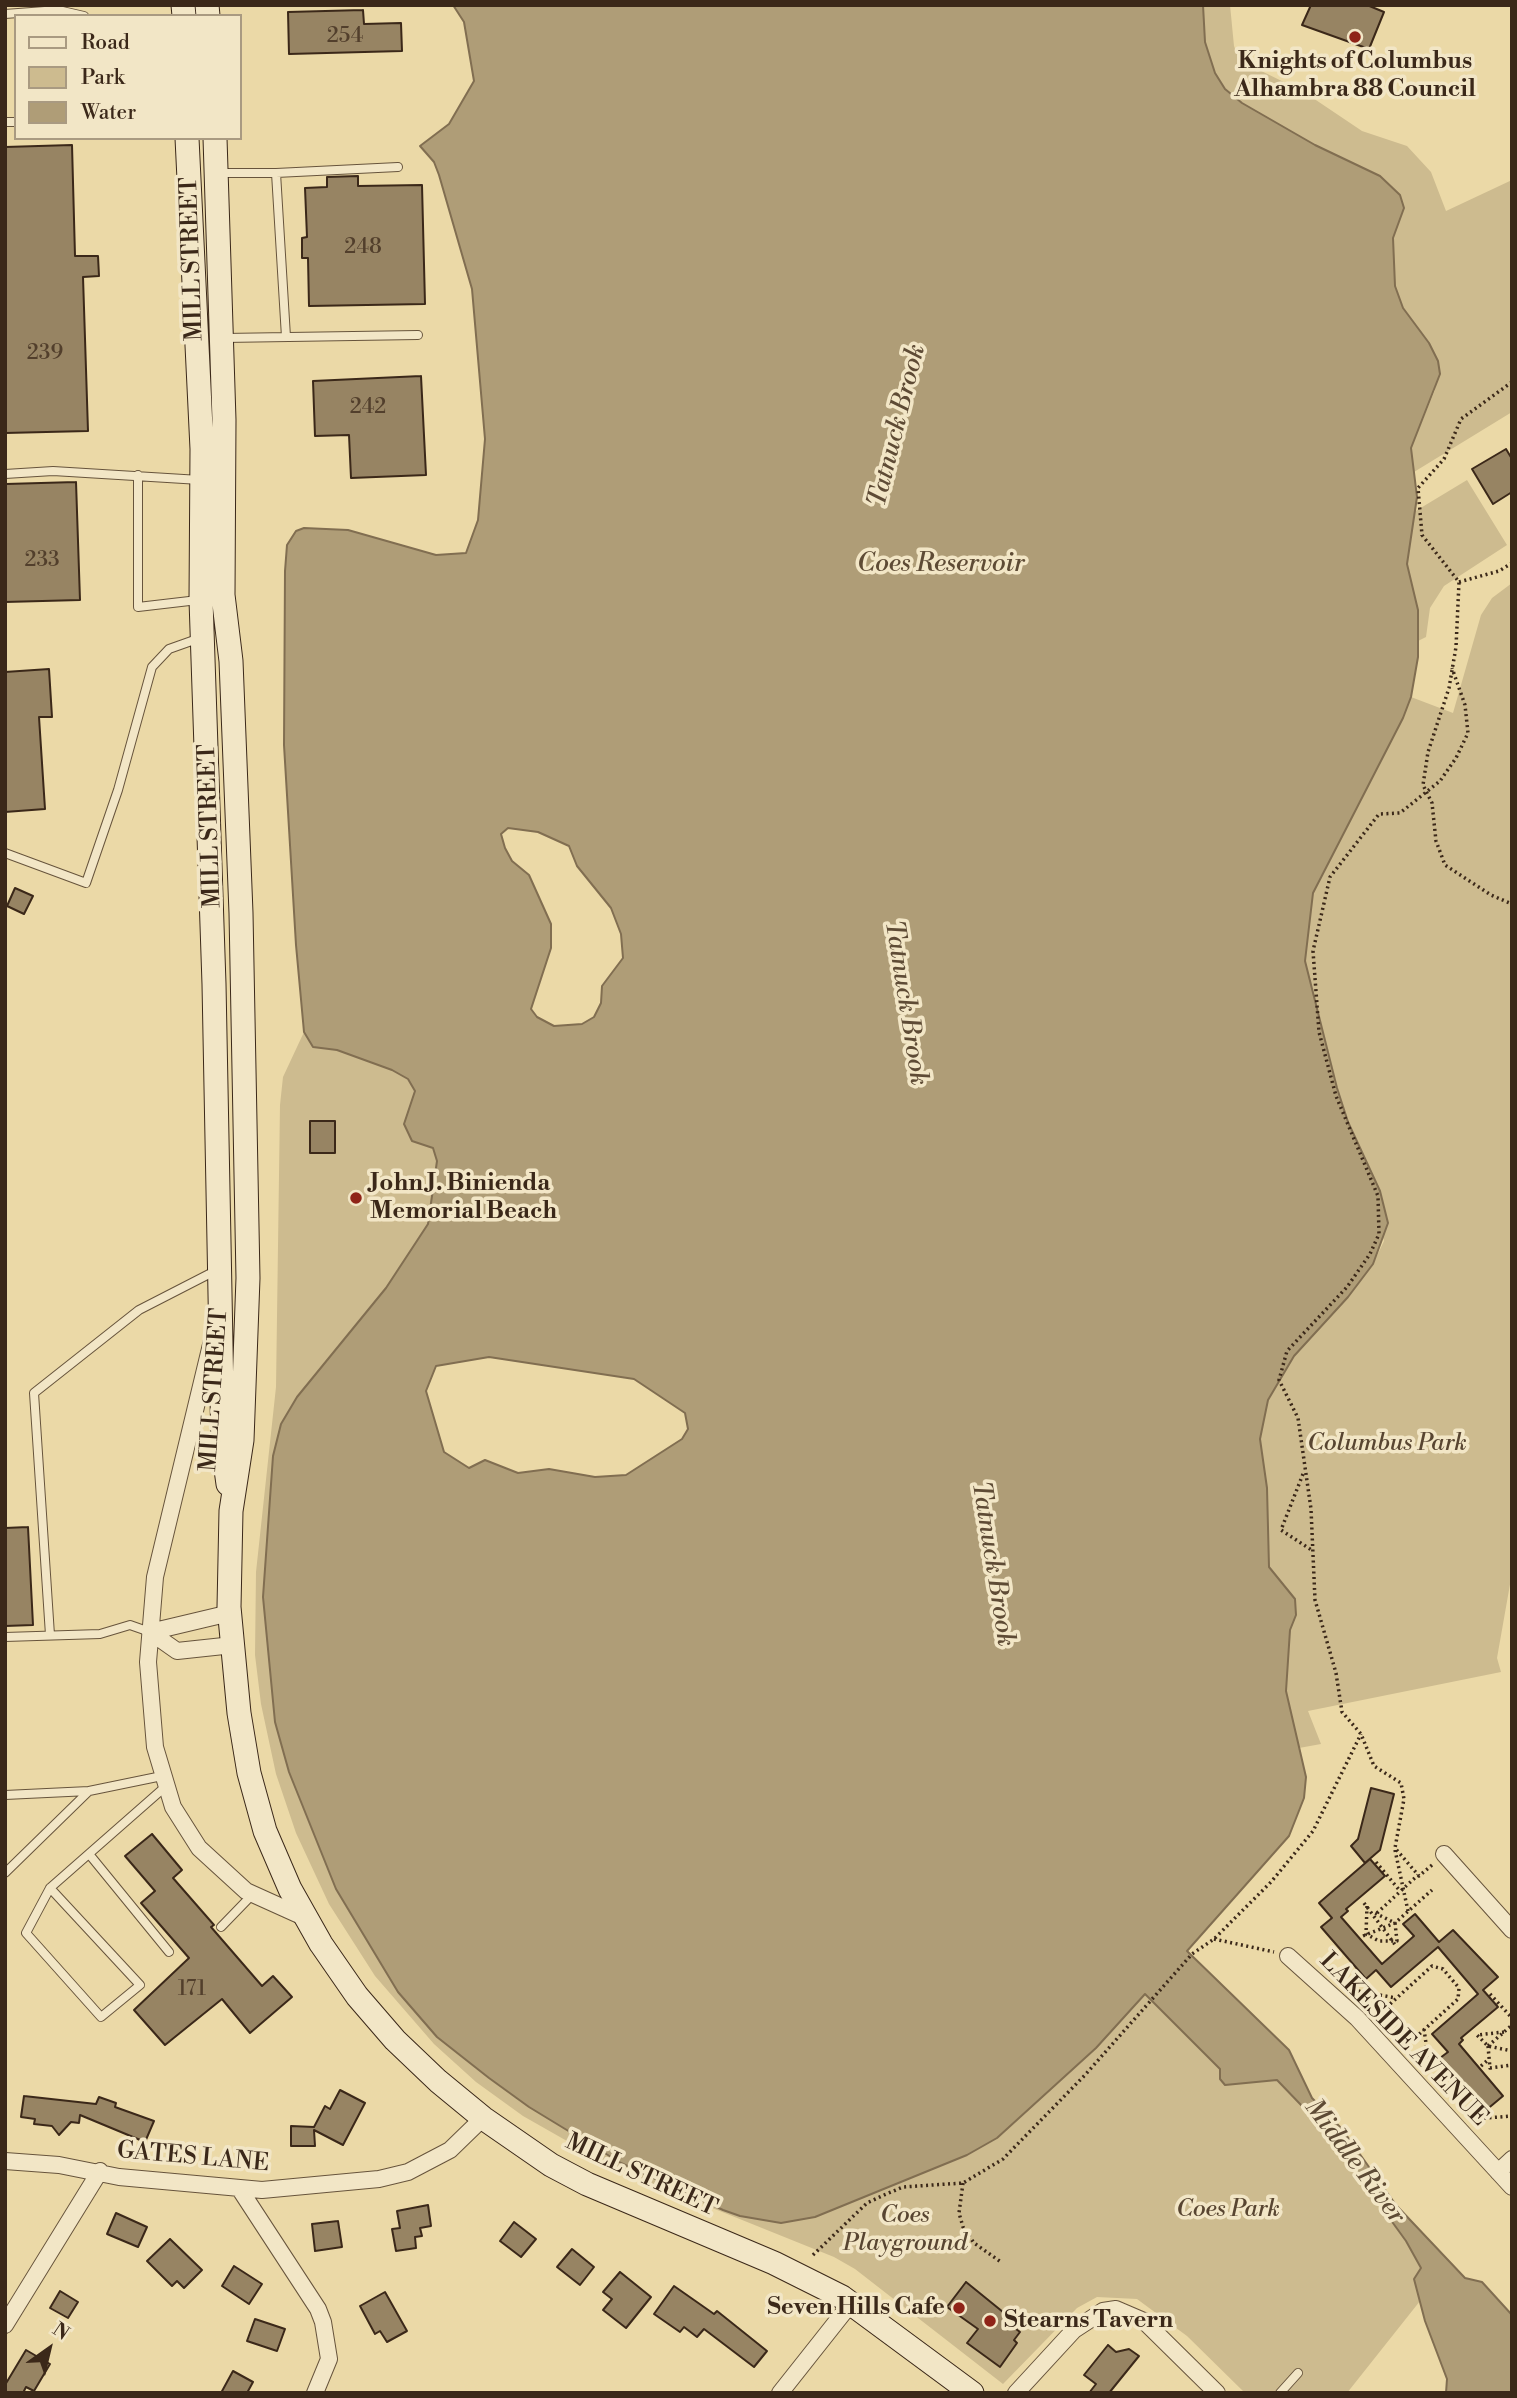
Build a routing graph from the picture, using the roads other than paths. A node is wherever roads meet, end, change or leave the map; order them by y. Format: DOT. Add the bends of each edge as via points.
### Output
graph roads {
  1 [pos="5,14"];
  2 [pos="75,14"];
  3 [pos="187,140"];
  4 [pos="215,140"];
  5 [pos="398,167"];
  6 [pos="217,173"];
  7 [pos="276,173"];
  8 [pos="418,335"];
  9 [pos="286,337"];
  10 [pos="221,338"];
  11 [pos="202,449"];
  12 [pos="224,461"];
  13 [pos="5,474"];
  14 [pos="138,475"];
  15 [pos="200,480"];
  16 [pos="201,600"];
  17 [pos="203,637"];
  18 [pos="5,853"];
  19 [pos="221,1269"];
  20 [pos="222,1300"];
  21 [pos="231,1511"];
  22 [pos="230,1613"];
  23 [pos="150,1632"];
  24 [pos="50,1635"];
  25 [pos="5,1637"];
  26 [pos="233,1645"];
  27 [pos="164,1782"];
  28 [pos="89,1791"];
  29 [pos="5,1795"];
  30 [pos="89,1854"];
  31 [pos="1444,1854"];
  32 [pos="5,1873"];
  33 [pos="50,1888"];
  34 [pos="253,1895"];
  35 [pos="308,1919"];
  36 [pos="221,1927"];
  37 [pos="1512,1930"];
  38 [pos="169,1952"];
  39 [pos="1288,1956"];
  40 [pos="483,2118"];
  41 [pos="1512,2159"];
  42 [pos="5,2161"];
  43 [pos="100,2171"];
  44 [pos="1498,2172"];
  45 [pos="239,2188"];
  46 [pos="1512,2188"];
  47 [pos="852,2302"];
  48 [pos="5,2325"];
  49 [pos="1298,2373"];
  50 [pos="315,2393"];
  51 [pos="780,2393"];
  52 [pos="972,2393"];
  53 [pos="1016,2393"];
  54 [pos="1217,2393"];
  55 [pos="1280,2393"];
  1 -- 2 [label="lane" via="58,10"];
  3 -- 11 [label="main road, MILL STREET"];
  4 -- 6 [label="main road, MILL STREET"];
  5 -- 7 [label="lane"];
  6 -- 7 [label="lane"];
  6 -- 10 [label="main road, MILL STREET"];
  7 -- 9 [label="lane"];
  8 -- 9 [label="lane"];
  9 -- 10 [label="lane"];
  10 -- 12 [label="main road, MILL STREET"];
  11 -- 12 [label="main road"];
  11 -- 15 [label="main road, MILL STREET"];
  12 -- 21 [label="main road, MILL STREET" via="223,595 231,661 241,913 248,1278 242,1440"];
  13 -- 14 [label="lane"];
  14 -- 15 [label="lane"];
  14 -- 16 [label="lane" via="138,607"];
  15 -- 16 [label="main road, MILL STREET"];
  16 -- 17 [label="main road, MILL STREET"];
  17 -- 18 [label="lane" via="169,649 152,667 86,883"];
  17 -- 19 [label="main road, MILL STREET"];
  19 -- 20 [label="main road, MILL STREET"];
  19 -- 24 [label="lane" via="139,1310 34,1393"];
  20 -- 21 [label="main road, MILL STREET" via="223,1448"];
  20 -- 23 [label="street" via="160,1550"];
  21 -- 22 [label="main road, MILL STREET"];
  22 -- 23 [label="street"];
  22 -- 26 [label="main road, MILL STREET"];
  23 -- 24 [label="lane" via="130,1625 100,1634"];
  23 -- 26 [label="street" via="177,1651"];
  23 -- 27 [label="street" via="149,1691"];
  24 -- 25 [label="lane"];
  26 -- 35 [label="main road, MILL STREET" via="239,1713 265,1831"];
  27 -- 28 [label="lane"];
  27 -- 30 [label="lane"];
  27 -- 34 [label="street" via="178,1818 199,1848"];
  28 -- 29 [label="lane"];
  28 -- 32 [label="lane"];
  30 -- 33 [label="lane"];
  30 -- 38 [label="lane"];
  31 -- 37 [label="street"];
  33 -- 33 [label="lane" via="26,1933 101,2017 140,1985"];
  34 -- 35 [label="street"];
  34 -- 36 [label="lane"];
  35 -- 40 [label="main road, MILL STREET" via="357,1996 396,2040"];
  39 -- 44 [label="street, LAKESIDE AVENUE" via="1357,2018"];
  40 -- 45 [label="street, GATES LANE" via="450,2150 408,2172 379,2179"];
  40 -- 47 [label="main road, MILL STREET" via="587,2185 774,2263"];
  41 -- 44 [label="street"];
  42 -- 43 [label="street, GATES LANE"];
  43 -- 45 [label="street, GATES LANE" via="119,2177"];
  43 -- 48 [label="street"];
  44 -- 46 [label="street, LAKESIDE AVENUE"];
  45 -- 50 [label="street" via="323,2322 329,2359"];
  47 -- 51 [label="street"];
  47 -- 52 [label="main road, MILL STREET"];
  49 -- 55 [label="lane"];
  53 -- 54 [label="street" via="1074,2330 1103,2311 1116,2309 1144,2321"];
}
